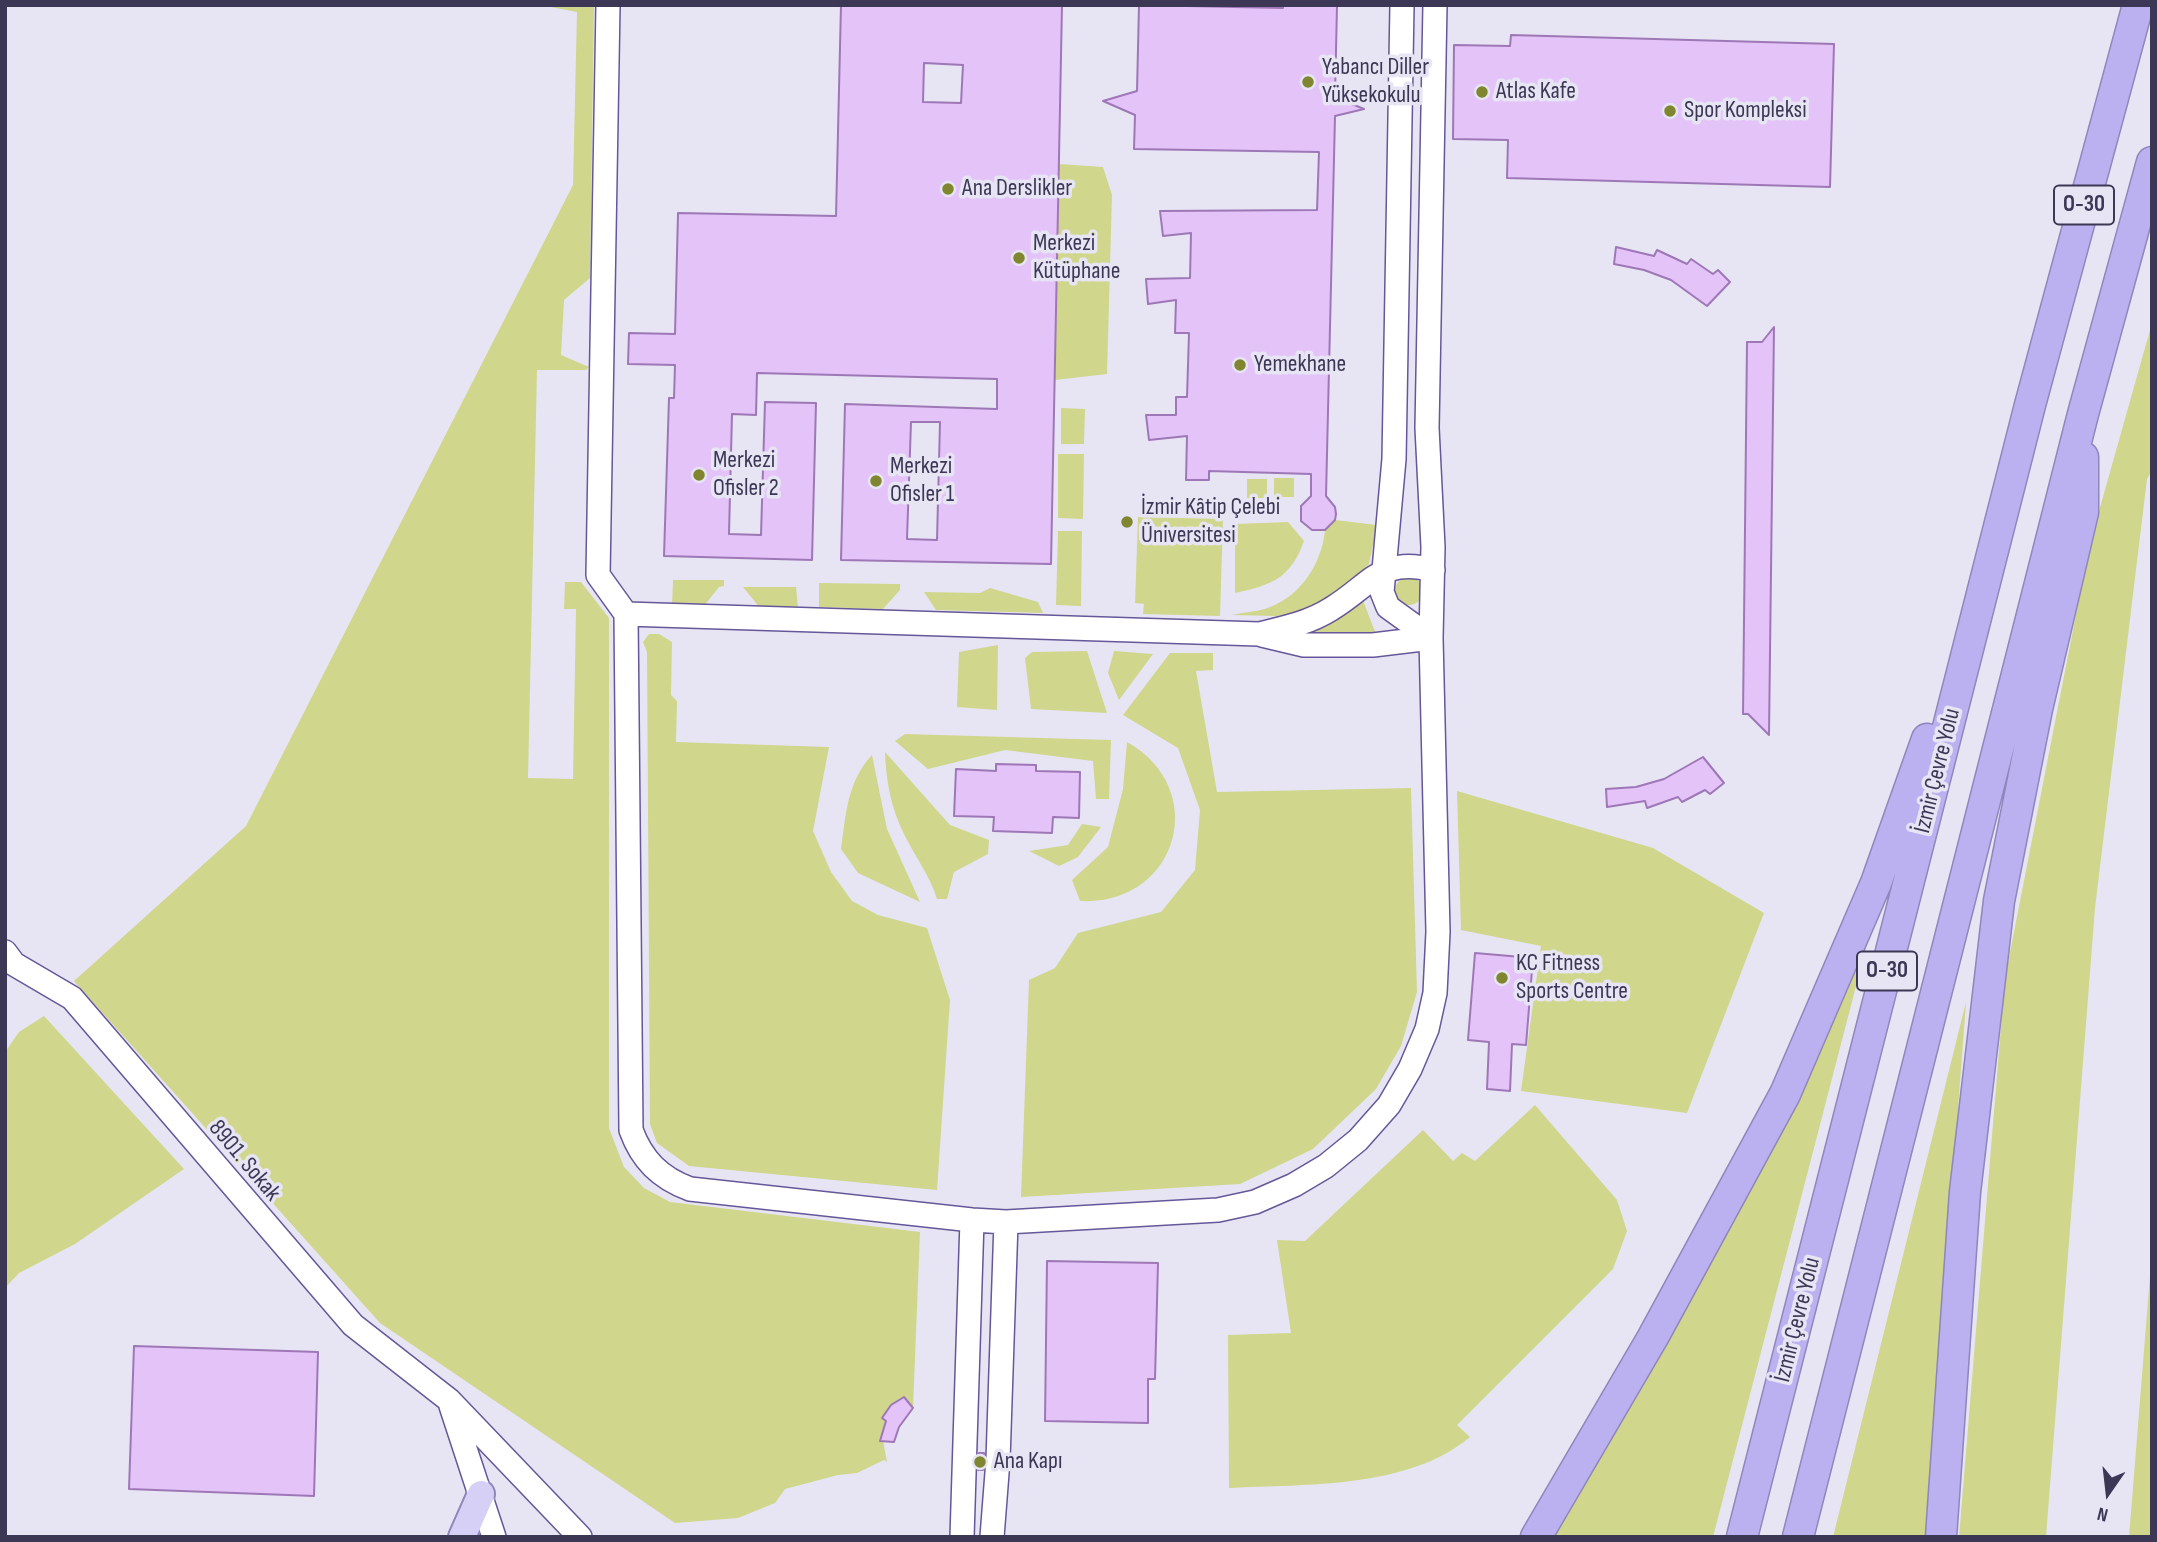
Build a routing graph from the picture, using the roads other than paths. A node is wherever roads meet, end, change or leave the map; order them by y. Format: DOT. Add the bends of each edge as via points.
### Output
graph roads {
  1 [pos="608,5"];
  2 [pos="1402,5"];
  3 [pos="1435,5"];
  4 [pos="2138,5"];
  5 [pos="2152,162"];
  6 [pos="2030,405"];
  7 [pos="2083,414"];
  8 [pos="1384,570"];
  9 [pos="1433,570"];
  10 [pos="626,614"];
  11 [pos="1259,634"];
  12 [pos="1431,638"];
  13 [pos="5,952"];
  14 [pos="972,1220"];
  15 [pos="1006,1222"];
  16 [pos="449,1400"];
  17 [pos="481,1494"];
  18 [pos="462,1537"];
  19 [pos="495,1537"];
  20 [pos="580,1537"];
  21 [pos="962,1537"];
  22 [pos="992,1537"];
  23 [pos="1536,1537"];
  24 [pos="1742,1537"];
  25 [pos="1798,1537"];
  26 [pos="1941,1537"];
  1 -- 10 [label="street" via="598,575"];
  2 -- 8 [label="street" via="1394,458"];
  3 -- 9 [label="street" via="1427,428"];
  4 -- 6 [label="highway, İzmir Çevre Yolu / O-30"];
  5 -- 7 [label="highway, O-30"];
  6 -- 23 [label="highway" via="1998,477 1920,766 1876,883 1785,1094 1653,1337"];
  6 -- 24 [label="highway, İzmir Çevre Yolu / O-30"];
  7 -- 25 [label="highway, O-30"];
  7 -- 26 [label="highway" via="2083,512 1999,901 1965,1192"];
  8 -- 9 [label="street" via="1410,564"];
  8 -- 11 [label="street" via="1332,609 1301,624"];
  8 -- 12 [label="street" via="1382,592 1388,607"];
  9 -- 12 [label="street"];
  10 -- 11 [label="street"];
  10 -- 14 [label="street" via="631,1130 638,1151 670,1181 690,1189"];
  11 -- 12 [label="street" via="1304,645 1373,645"];
  12 -- 15 [label="street" via="1435,993 1427,1030 1389,1105 1358,1140 1326,1166 1255,1202 1218,1210"];
  13 -- 16 [label="street, 8901. Sokak" via="14,964 72,998 353,1325"];
  14 -- 15 [label="street"];
  14 -- 21 [label="street"];
  15 -- 22 [label="street"];
  16 -- 17 [label="street"];
  16 -- 20 [label="street, 8901. Sokak"];
  17 -- 18 [label="main road"];
  17 -- 19 [label="street"];
}
